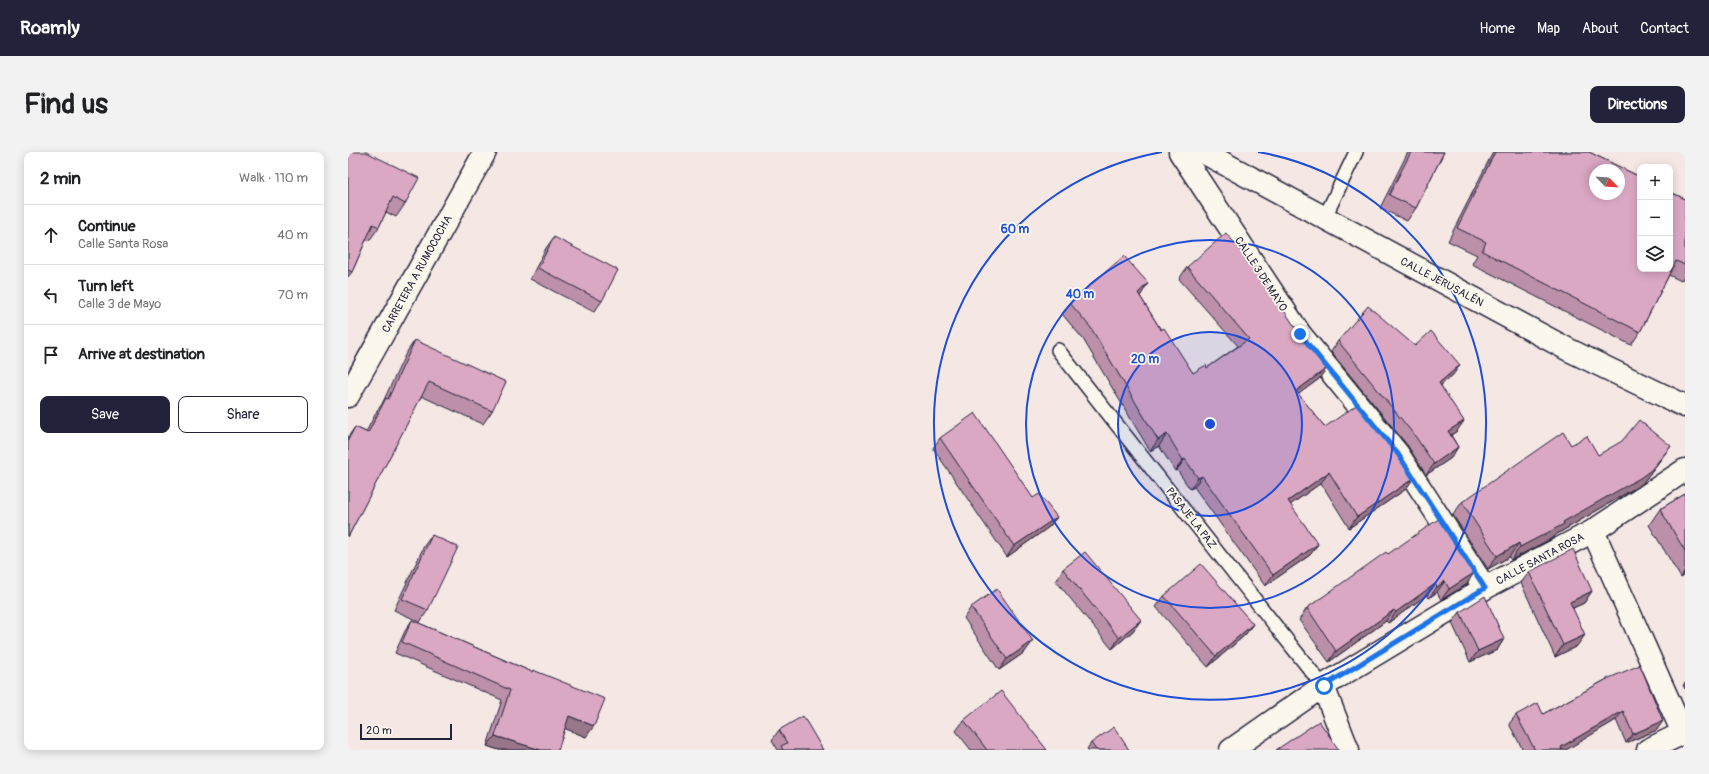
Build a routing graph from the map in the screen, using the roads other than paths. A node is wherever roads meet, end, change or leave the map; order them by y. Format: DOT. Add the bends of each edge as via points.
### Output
graph roads {
  1 [pos="486,152"];
  2 [pos="1180,152"];
  3 [pos="1203,152"];
  4 [pos="1356,152"];
  5 [pos="1324,218"];
  6 [pos="1058,350"];
  7 [pos="348,396"];
  8 [pos="1685,406"];
  9 [pos="1685,470"];
  10 [pos="1593,531"];
  11 [pos="1485,588"];
  12 [pos="1324,686"];
  13 [pos="1684,734"];
  14 [pos="1231,750"];
  15 [pos="1348,750"];
  16 [pos="1648,750"];
  1 -- 7 [label="street, CARRETERA A RUMOCOCHA"];
  2 -- 11 [label="street, CALLE 3 DE MAYO" via="1300,334 1398,454"];
  3 -- 5 [label="street, CALLE JERUSALÉN"];
  4 -- 5 [label="lane"];
  5 -- 8 [label="street, CALLE JERUSALÉN" via="1569,350"];
  6 -- 12 [label="lane, PASAJE LA PAZ"];
  9 -- 10 [label="street, CALLE SANTA ROSA"];
  10 -- 11 [label="street, CALLE SANTA ROSA"];
  10 -- 13 [label="street"];
  11 -- 12 [label="street, CALLE SANTA ROSA"];
  12 -- 14 [label="street, CALLE SANTA ROSA"];
  12 -- 15 [label="street"];
  13 -- 16 [label="street"];
}
